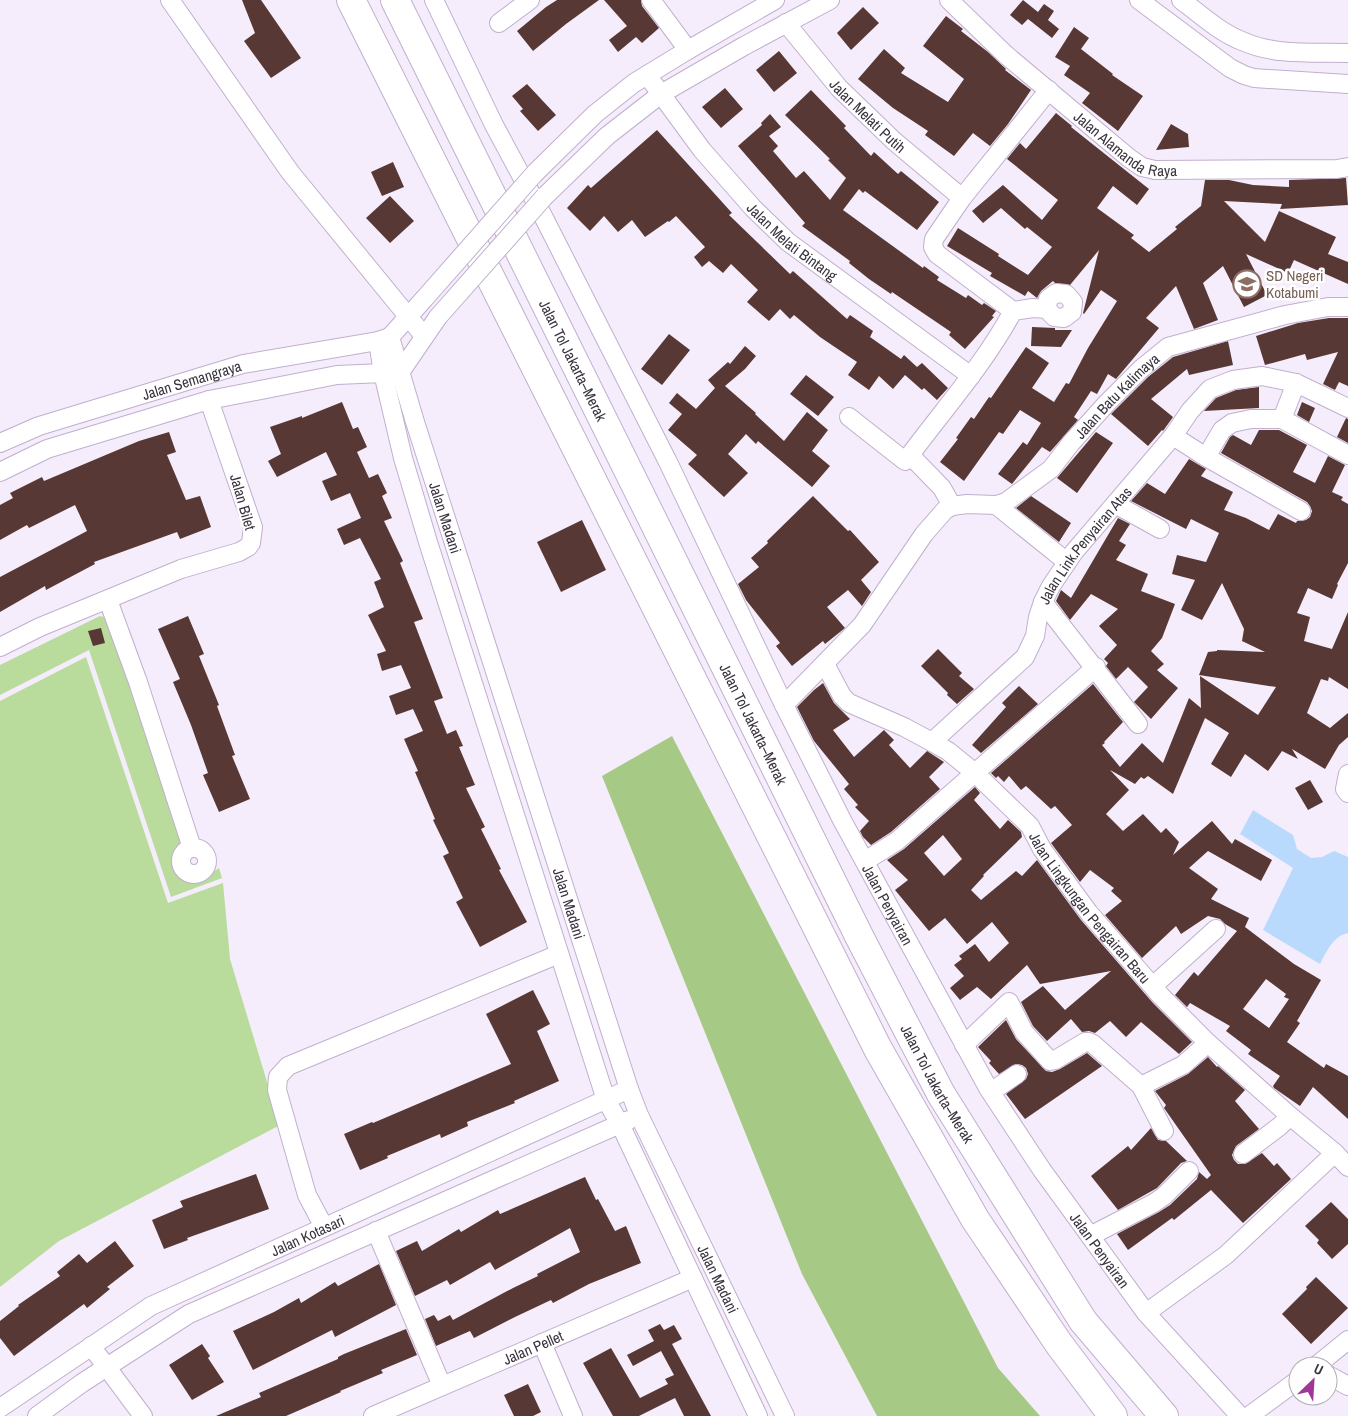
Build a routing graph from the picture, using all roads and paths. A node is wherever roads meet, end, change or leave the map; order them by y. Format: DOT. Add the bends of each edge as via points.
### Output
graph roads {
  1 [pos="170,0"];
  2 [pos="351,0"];
  3 [pos="395,0"];
  4 [pos="434,0"];
  5 [pos="530,0"];
  6 [pos="651,0"];
  7 [pos="775,0"];
  8 [pos="830,0"];
  9 [pos="949,0"];
  10 [pos="1139,0"];
  11 [pos="1181,0"];
  12 [pos="499,23"];
  13 [pos="786,23"];
  14 [pos="688,50"];
  15 [pos="1348,53"];
  16 [pos="647,75"];
  17 [pos="1348,84"];
  18 [pos="1048,90"];
  19 [pos="661,94"];
  20 [pos="1348,166"];
  21 [pos="962,198"];
  22 [pos="1348,307"];
  23 [pos="1047,310"];
  24 [pos="1013,311"];
  25 [pos="408,316"];
  26 [pos="424,336"];
  27 [pos="384,339"];
  28 [pos="401,371"];
  29 [pos="383,373"];
  30 [pos="971,376"];
  31 [pos="1296,383"];
  32 [pos="209,400"];
  33 [pos="1348,408"];
  34 [pos="849,417"];
  35 [pos="1282,419"];
  36 [pos="1173,436"];
  37 [pos="0,443"];
  38 [pos="910,455"];
  39 [pos="1348,455"];
  40 [pos="1206,457"];
  41 [pos="0,472"];
  42 [pos="1115,504"];
  43 [pos="952,506"];
  44 [pos="996,506"];
  45 [pos="1301,511"];
  46 [pos="1160,529"];
  47 [pos="1067,562"];
  48 [pos="108,600"];
  49 [pos="1043,602"];
  50 [pos="0,647"];
  51 [pos="825,664"];
  52 [pos="1096,667"];
  53 [pos="784,704"];
  54 [pos="1138,724"];
  55 [pos="932,742"];
  56 [pos="975,773"];
  57 [pos="1348,774"];
  58 [pos="1348,793"];
  59 [pos="192,848"];
  60 [pos="865,861"];
  61 [pos="1216,929"];
  62 [pos="559,954"];
  63 [pos="1152,986"];
  64 [pos="1208,1043"];
  65 [pos="964,1045"];
  66 [pos="1017,1074"];
  67 [pos="1141,1086"];
  68 [pos="629,1089"];
  69 [pos="991,1092"];
  70 [pos="606,1100"];
  71 [pos="640,1115"];
  72 [pos="1290,1116"];
  73 [pos="620,1124"];
  74 [pos="1164,1131"];
  75 [pos="1243,1154"];
  76 [pos="1343,1158"];
  77 [pos="1188,1171"];
  78 [pos="324,1227"];
  79 [pos="376,1231"];
  80 [pos="1090,1236"];
  81 [pos="693,1278"];
  82 [pos="1146,1313"];
  83 [pos="1348,1340"];
  84 [pos="542,1343"];
  85 [pos="91,1346"];
  86 [pos="1328,1356"];
  87 [pos="106,1367"];
  88 [pos="442,1386"];
  89 [pos="1288,1387"];
  90 [pos="0,1408"];
  91 [pos="402,1410"];
  92 [pos="37,1416"];
  93 [pos="143,1416"];
  94 [pos="373,1416"];
  95 [pos="573,1416"];
  96 [pos="758,1416"];
  97 [pos="785,1416"];
  98 [pos="1113,1416"];
  99 [pos="1164,1416"];
  100 [pos="1240,1416"];
  101 [pos="1249,1416"];
  1 -- 25 [label="street" via="285,166"];
  2 -- 98 [label="highway" via="878,1049 975,1219 1059,1344"];
  3 -- 99 [label="highway, Jalan Tol Jakarta–Merak" via="860,938 941,1094 1083,1321"];
  4 -- 53 [label="street, Jalan Penyairan" via="494,125 668,462"];
  5 -- 12 [label="street"];
  6 -- 14 [label="street"];
  7 -- 14 [label="street"];
  8 -- 13 [label="street"];
  9 -- 18 [label="street, Jalan Alamanda Raya"];
  10 -- 17 [label="street" via="1244,76"];
  11 -- 15 [label="street" via="1223,32 1263,48"];
  13 -- 19 [label="street"];
  13 -- 21 [label="street, Jalan Melati Putih" via="839,88 894,141"];
  14 -- 16 [label="street"];
  16 -- 19 [label="street, Jalan Melati Bintang"];
  16 -- 25 [label="street, bridge" via="596,114 535,173"];
  18 -- 20 [label="street, Jalan Alamanda Raya" via="1142,167 1155,170 1337,169"];
  18 -- 21 [label="street"];
  19 -- 26 [label="street, bridge" via="607,136 544,196"];
  19 -- 30 [label="street, Jalan Melati Bintang" via="702,150 788,242"];
  21 -- 24 [label="street" via="934,239 933,247 937,254"];
  22 -- 44 [label="street, Jalan Batu Kalimaya" via="1328,307 1285,316 1168,347 1107,403 1051,469"];
  23 -- 24 [label="street"];
  24 -- 30 [label="street"];
  25 -- 26 [label="street"];
  25 -- 27 [label="street"];
  26 -- 28 [label="street"];
  27 -- 28 [label="street, Jalan Madani"];
  27 -- 29 [label="street, Jalan Madani"];
  27 -- 37 [label="street, Jalan Semangraya" via="243,364 39,426"];
  28 -- 29 [label="street, Jalan Semangraya"];
  28 -- 68 [label="street, Jalan Madani"];
  29 -- 32 [label="street, Jalan Semangraya" via="337,375"];
  29 -- 62 [label="street, Jalan Madani" via="403,458 428,542"];
  30 -- 38 [label="street"];
  31 -- 33 [label="street, Jalan Link.Penyairan Atas"];
  31 -- 35 [label="street"];
  31 -- 36 [label="street, Jalan Link.Penyairan Atas" via="1262,376 1233,380 1210,389"];
  32 -- 41 [label="street, Jalan Semangraya" via="47,449"];
  32 -- 48 [label="street, Jalan Bilet" via="253,527 251,543 239,552 181,569"];
  34 -- 38 [label="street" via="905,461"];
  35 -- 39 [label="street"];
  35 -- 40 [label="street" via="1232,423 1222,430"];
  36 -- 40 [label="street"];
  36 -- 42 [label="street, Jalan Link.Penyairan Atas"];
  38 -- 43 [label="street" via="942,488"];
  40 -- 45 [label="street"];
  42 -- 46 [label="street"];
  42 -- 47 [label="street, Jalan Link.Penyairan Atas"];
  43 -- 44 [label="street"];
  43 -- 51 [label="street" via="924,534 862,625"];
  44 -- 47 [label="street"];
  47 -- 49 [label="street, Jalan Link.Penyairan Atas"];
  48 -- 50 [label="street, Jalan Bilet"];
  48 -- 59 [label="street"];
  49 -- 52 [label="street"];
  49 -- 55 [label="street, Jalan Link.Penyairan Atas" via="1026,657"];
  51 -- 53 [label="street"];
  51 -- 55 [label="street, Jalan Lingkungan Pengairan Baru" via="838,690 850,703"];
  52 -- 54 [label="street"];
  52 -- 56 [label="street"];
  53 -- 60 [label="street, Jalan Penyairan"];
  55 -- 56 [label="street, Jalan Lingkungan Pengairan Baru"];
  56 -- 60 [label="street" via="896,841"];
  56 -- 63 [label="street, Jalan Lingkungan Pengairan Baru" via="1030,826 1042,849 1089,912"];
  57 -- 58 [label="street" via="1345,789"];
  60 -- 65 [label="street, Jalan Penyairan"];
  61 -- 63 [label="street"];
  62 -- 70 [label="street, Jalan Madani"];
  62 -- 78 [label="street" via="288,1066 278,1077 277,1090 307,1195"];
  63 -- 64 [label="street, Jalan Lingkungan Pengairan Baru"];
  64 -- 67 [label="street" via="1183,1065"];
  64 -- 72 [label="street, Jalan Lingkungan Pengairan Baru"];
  65 -- 67 [label="street" via="1014,998 1024,1032 1050,1061 1089,1042"];
  65 -- 69 [label="street, Jalan Penyairan"];
  66 -- 69 [label="street"];
  67 -- 74 [label="street"];
  68 -- 70 [label="street, Jalan Kotasari"];
  68 -- 71 [label="street, Jalan Madani"];
  69 -- 80 [label="street, Jalan Penyairan"];
  70 -- 73 [label="street, Jalan Madani"];
  70 -- 78 [label="street, Jalan Kotasari"];
  71 -- 73 [label="street, Jalan Kotasari"];
  71 -- 97 [label="street, Jalan Madani"];
  72 -- 75 [label="street"];
  72 -- 76 [label="street, Jalan Lingkungan Pengairan Baru"];
  73 -- 79 [label="street, Jalan Kotasari"];
  73 -- 81 [label="street, Jalan Madani"];
  76 -- 82 [label="street" via="1226,1255"];
  77 -- 80 [label="street" via="1154,1203"];
  78 -- 85 [label="street, Jalan Kotasari" via="151,1306"];
  79 -- 87 [label="street, Jalan Kotasari" via="189,1314"];
  79 -- 88 [label="street"];
  80 -- 82 [label="street, Jalan Penyairan"];
  81 -- 84 [label="street, Jalan Pellet"];
  81 -- 96 [label="street, Jalan Madani"];
  82 -- 100 [label="street, Jalan Penyairan"];
  83 -- 86 [label="street"];
  84 -- 88 [label="street, Jalan Pellet"];
  84 -- 95 [label="street"];
  85 -- 87 [label="street"];
  85 -- 90 [label="street, Jalan Kotasari"];
  87 -- 92 [label="street, Jalan Kotasari"];
  87 -- 93 [label="street"];
  88 -- 91 [label="street, Jalan Pellet"];
  89 -- 101 [label="street"];
  91 -- 94 [label="street, Jalan Pellet"];
}
